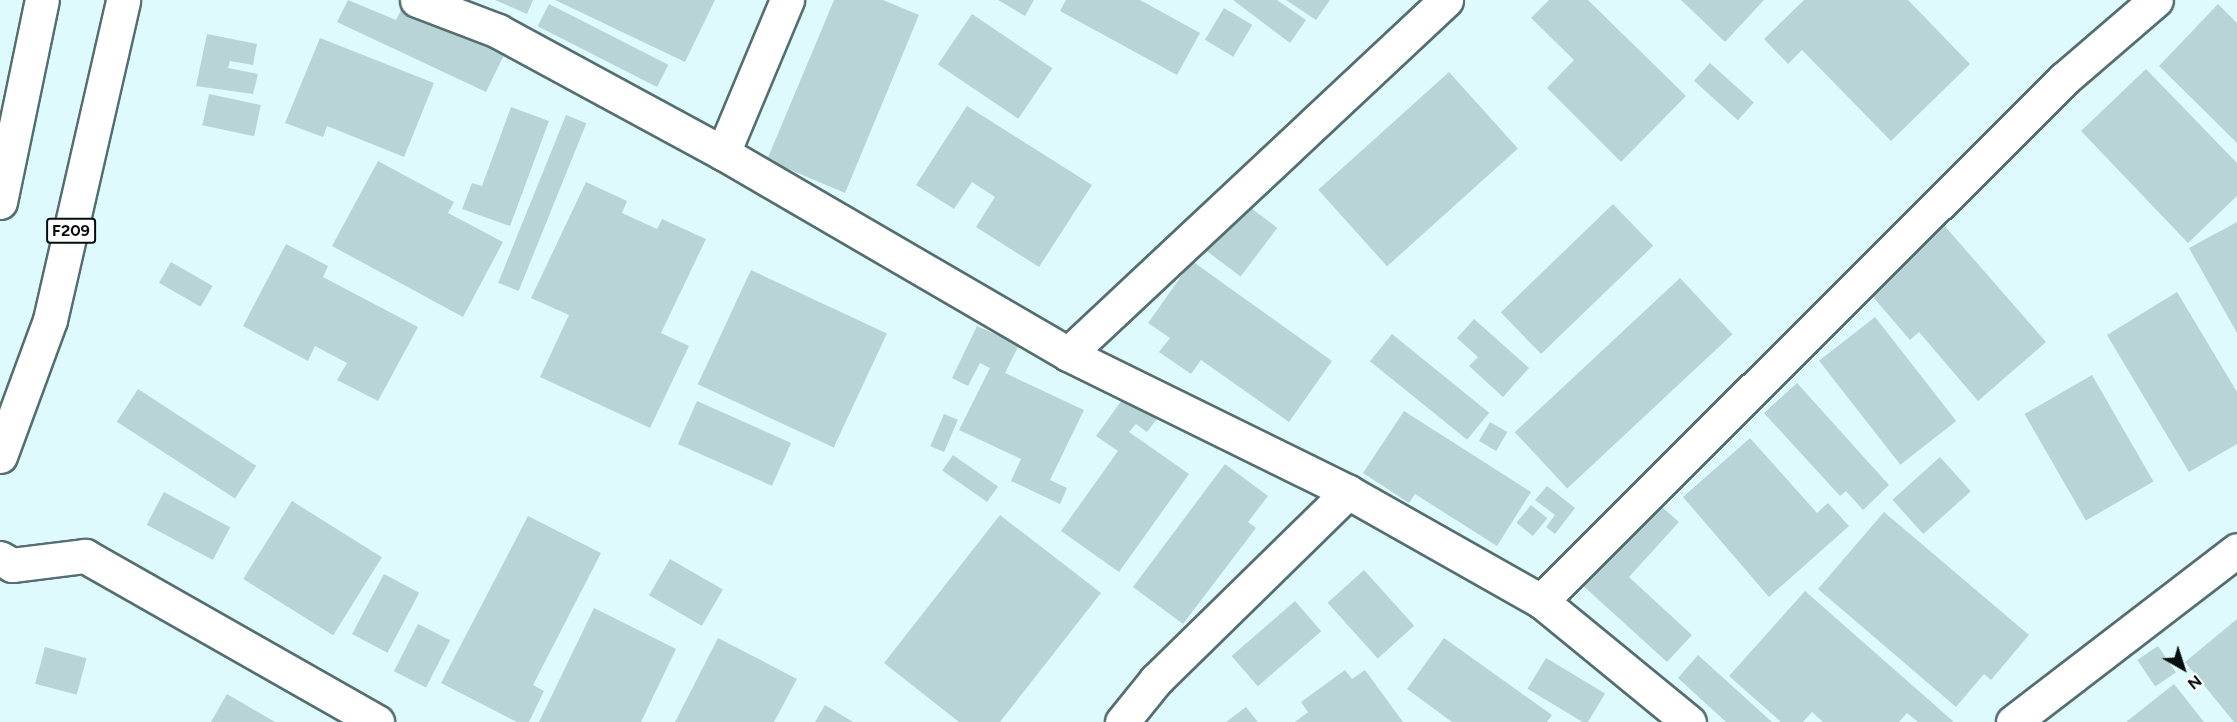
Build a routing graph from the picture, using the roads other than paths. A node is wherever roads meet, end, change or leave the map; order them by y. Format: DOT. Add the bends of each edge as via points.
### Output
graph roads {
  1 [pos="42,0"];
  2 [pos="123,0"];
  3 [pos="417,0"];
  4 [pos="787,0"];
  5 [pos="1446,0"];
  6 [pos="2156,0"];
  7 [pos="723,153"];
  8 [pos="0,202"];
  9 [pos="1068,354"];
  10 [pos="0,456"];
  11 [pos="1348,492"];
  12 [pos="2237,550"];
  13 [pos="0,558"];
  14 [pos="1541,601"];
  15 [pos="377,722"];
  16 [pos="1122,722"];
  17 [pos="1689,722"];
  18 [pos="2013,722"];
  1 -- 8 [label="street"];
  2 -- 10 [label="street, F209" via="50,320"];
  3 -- 7 [label="street" via="498,31"];
  4 -- 7 [label="street"];
  5 -- 9 [label="street"];
  6 -- 14 [label="street" via="2064,79"];
  7 -- 9 [label="street"];
  9 -- 11 [label="street"];
  11 -- 14 [label="street"];
  11 -- 16 [label="street" via="1156,680"];
  12 -- 18 [label="street"];
  13 -- 15 [label="street" via="12,565 85,556"];
  14 -- 17 [label="street"];
}
